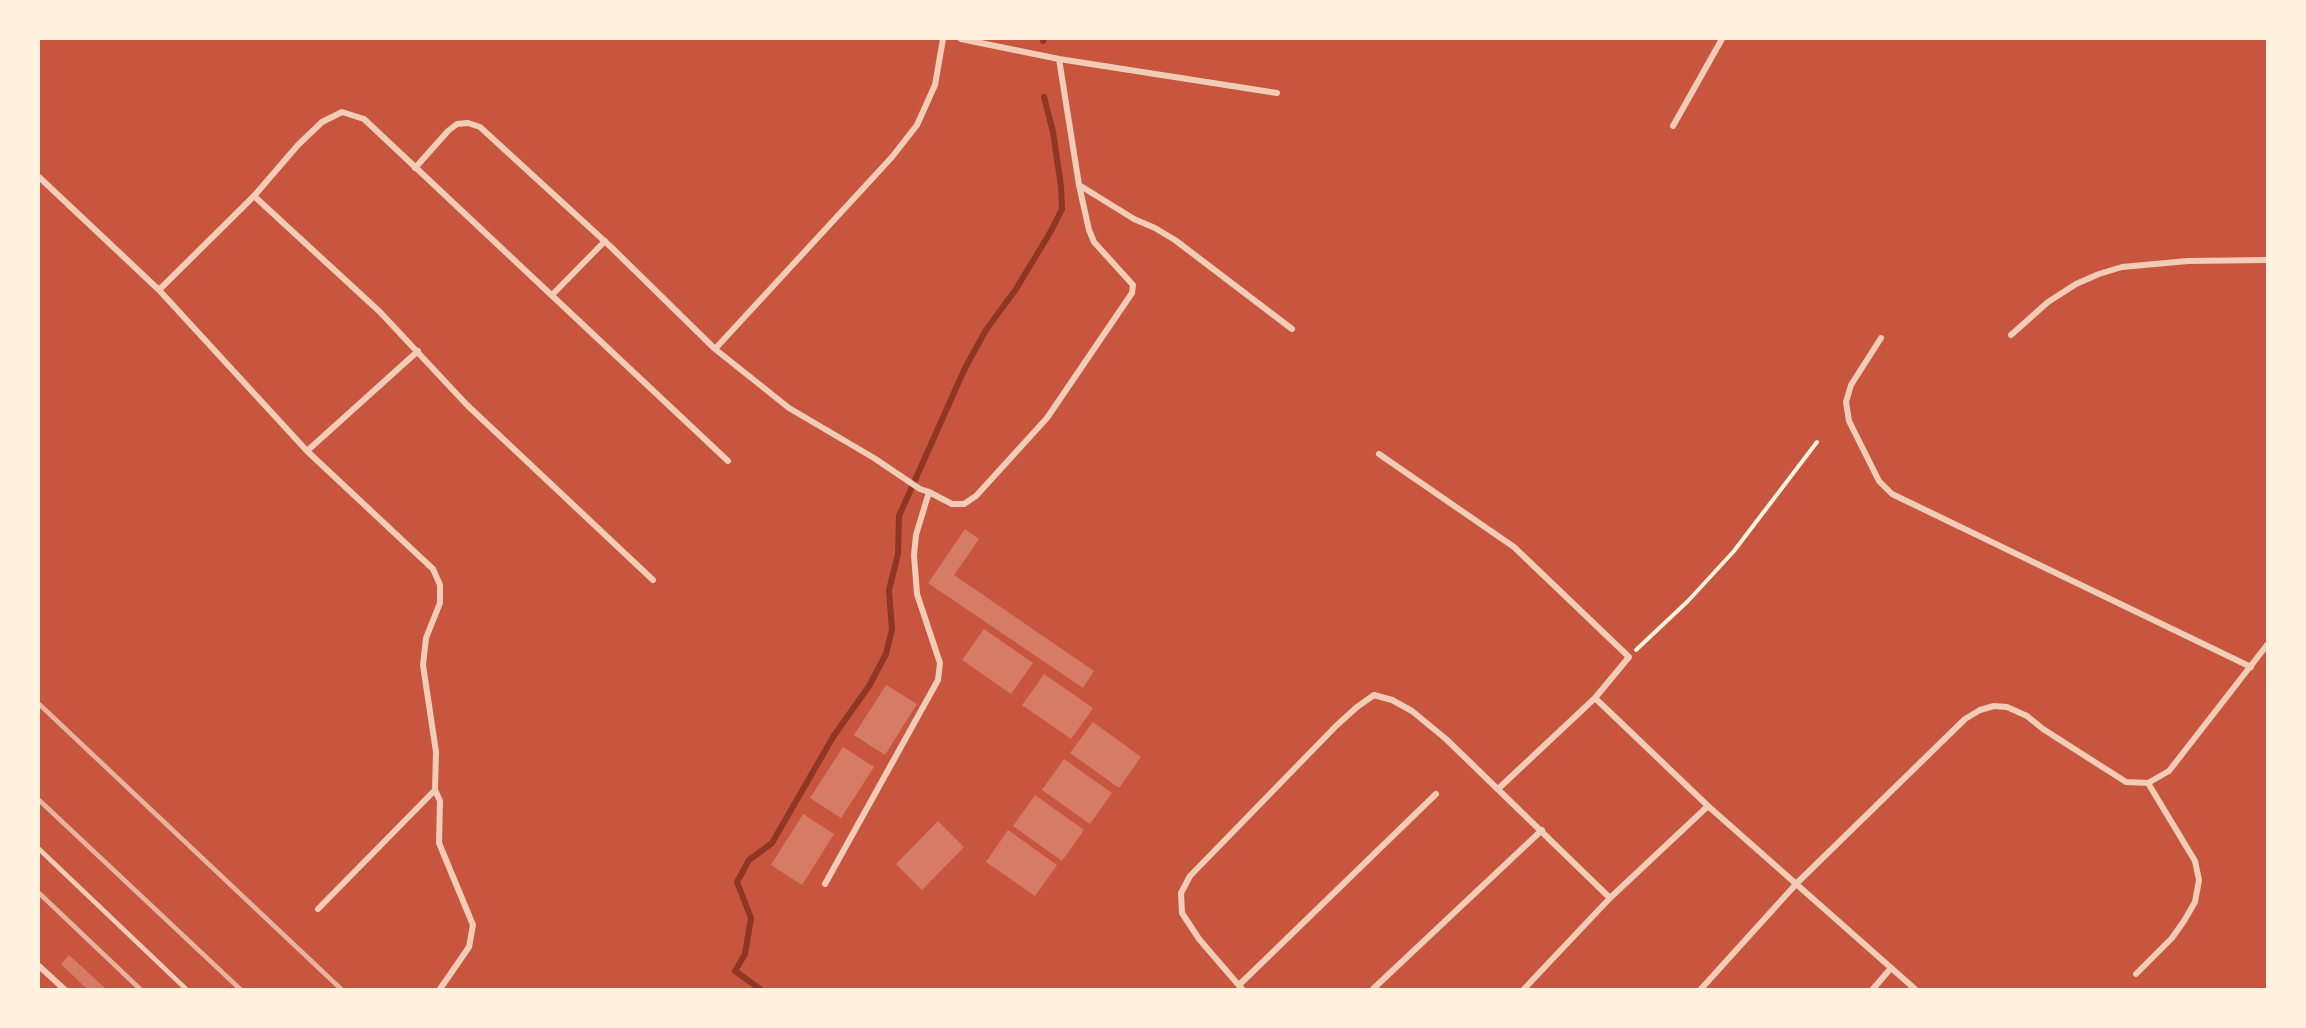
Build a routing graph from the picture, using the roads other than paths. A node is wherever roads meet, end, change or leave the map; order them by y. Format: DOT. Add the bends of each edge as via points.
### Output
graph roads {
  1 [pos="943,39"];
  2 [pos="961,39"];
  3 [pos="1722,39"];
  4 [pos="1059,59"];
  5 [pos="1276,93"];
  6 [pos="1673,126"];
  7 [pos="415,168"];
  8 [pos="39,177"];
  9 [pos="1078,185"];
  10 [pos="254,196"];
  11 [pos="604,242"];
  12 [pos="2267,260"];
  13 [pos="159,290"];
  14 [pos="552,295"];
  15 [pos="1292,328"];
  16 [pos="2011,335"];
  17 [pos="1881,338"];
  18 [pos="715,349"];
  19 [pos="418,351"];
  20 [pos="307,451"];
  21 [pos="1379,454"];
  22 [pos="728,461"];
  23 [pos="929,492"];
  24 [pos="653,580"];
  25 [pos="2267,645"];
  26 [pos="2251,667"];
  27 [pos="1595,698"];
  28 [pos="2148,783"];
  29 [pos="1498,789"];
  30 [pos="435,790"];
  31 [pos="1436,794"];
  32 [pos="1708,806"];
  33 [pos="1542,830"];
  34 [pos="39,849"];
  35 [pos="1797,883"];
  36 [pos="825,884"];
  37 [pos="1610,898"];
  38 [pos="318,909"];
  39 [pos="39,966"];
  40 [pos="1891,968"];
  41 [pos="2136,974"];
  42 [pos="1240,987"];
  43 [pos="64,989"];
  44 [pos="186,989"];
  45 [pos="440,989"];
  46 [pos="1374,989"];
  47 [pos="1524,989"];
  48 [pos="1701,989"];
  49 [pos="1873,989"];
  50 [pos="1915,989"];
  1 -- 18 [label="street" via="935,85 917,125"];
  2 -- 4 [label="street"];
  3 -- 6 [label="street"];
  4 -- 5 [label="street"];
  4 -- 9 [label="street"];
  7 -- 10 [label="street" via="364,119 342,112 322,122"];
  7 -- 11 [label="street" via="457,124 480,127"];
  7 -- 14 [label="street"];
  8 -- 13 [label="street"];
  9 -- 15 [label="street" via="1175,240"];
  9 -- 23 [label="street" via="1094,242 1133,285 1132,292 1047,418 976,496 964,504 952,504"];
  10 -- 13 [label="street"];
  10 -- 19 [label="street"];
  11 -- 14 [label="street"];
  11 -- 18 [label="street"];
  12 -- 16 [label="street" via="2188,261 2114,270 2076,284 2048,302"];
  13 -- 20 [label="street"];
  14 -- 22 [label="street"];
  17 -- 26 [label="street" via="1851,385 1846,402 1849,421 1879,481 1892,494"];
  18 -- 23 [label="street" via="789,408"];
  19 -- 20 [label="street"];
  19 -- 24 [label="street" via="468,405"];
  20 -- 30 [label="street" via="433,569 440,585 440,603 426,638 423,665 436,752"];
  21 -- 27 [label="street" via="1514,547 1629,657"];
  23 -- 36 [label="street" via="914,555 917,594 940,663 938,680"];
  25 -- 26 [label="street"];
  26 -- 28 [label="street" via="2169,771"];
  27 -- 29 [label="street"];
  27 -- 32 [label="street"];
  28 -- 35 [label="street" via="2126,782 2027,716 2007,707 1980,710 1965,719"];
  28 -- 41 [label="street" via="2195,861 2199,880 2195,902 2184,921"];
  29 -- 33 [label="street"];
  29 -- 42 [label="street" via="1412,711 1374,695 1357,707 1190,876 1181,893 1182,914 1198,939"];
  30 -- 38 [label="street"];
  30 -- 45 [label="street" via="440,801 439,843 473,925 469,947"];
  31 -- 42 [label="street"];
  32 -- 35 [label="street"];
  32 -- 37 [label="street"];
  33 -- 37 [label="street"];
  33 -- 46 [label="street"];
  34 -- 44 [label="lane"];
  35 -- 40 [label="street"];
  35 -- 48 [label="street"];
  37 -- 47 [label="street"];
  39 -- 43 [label="street"];
  40 -- 49 [label="street"];
  40 -- 50 [label="street"];
}
